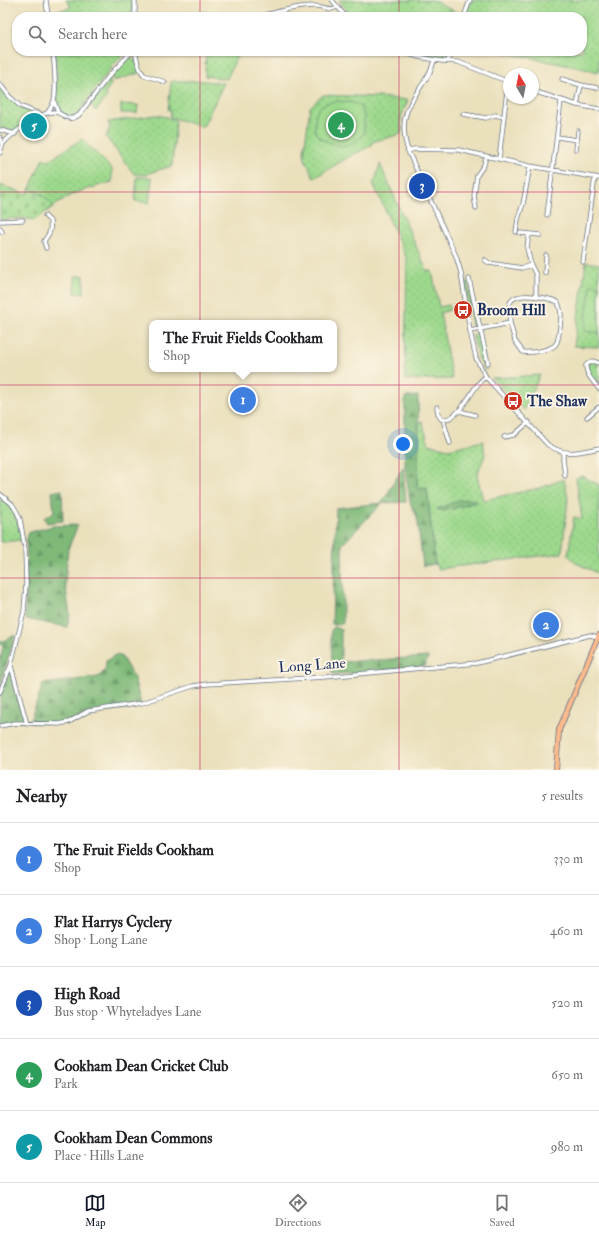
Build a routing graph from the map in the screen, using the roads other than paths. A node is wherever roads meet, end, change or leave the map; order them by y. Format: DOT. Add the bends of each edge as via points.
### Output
graph roads {
  1 [pos="46,0"];
  2 [pos="134,0"];
  3 [pos="332,0"];
  4 [pos="470,0"];
  5 [pos="337,7"];
  6 [pos="47,12"];
  7 [pos="135,12"];
  8 [pos="279,12"];
  9 [pos="342,12"];
  10 [pos="466,12"];
  11 [pos="53,56"];
  12 [pos="128,56"];
  13 [pos="131,56"];
  14 [pos="136,56"];
  15 [pos="416,56"];
  16 [pos="450,56"];
  17 [pos="137,60"];
  18 [pos="434,60"];
  19 [pos="448,61"];
  20 [pos="562,79"];
  21 [pos="503,80"];
  22 [pos="165,82"];
  23 [pos="0,84"];
  24 [pos="581,85"];
  25 [pos="598,88"];
  26 [pos="539,93"];
  27 [pos="54,101"];
  28 [pos="561,101"];
  29 [pos="506,104"];
  30 [pos="577,106"];
  31 [pos="599,109"];
  32 [pos="48,112"];
  33 [pos="58,112"];
  34 [pos="463,114"];
  35 [pos="42,115"];
  36 [pos="504,117"];
  37 [pos="0,130"];
  38 [pos="578,131"];
  39 [pos="15,134"];
  40 [pos="0,137"];
  41 [pos="557,137"];
  42 [pos="577,140"];
  43 [pos="2,145"];
  44 [pos="576,150"];
  45 [pos="408,152"];
  46 [pos="0,153"];
  47 [pos="486,156"];
  48 [pos="499,159"];
  49 [pos="530,166"];
  50 [pos="553,170"];
  51 [pos="597,177"];
  52 [pos="476,208"];
  53 [pos="547,215"];
  54 [pos="45,216"];
  55 [pos="23,220"];
  56 [pos="0,221"];
  57 [pos="0,228"];
  58 [pos="2,232"];
  59 [pos="529,234"];
  60 [pos="540,235"];
  61 [pos="46,248"];
  62 [pos="546,255"];
  63 [pos="485,260"];
  64 [pos="583,262"];
  65 [pos="531,265"];
  66 [pos="535,271"];
  67 [pos="469,279"];
  68 [pos="536,296"];
  69 [pos="510,323"];
  70 [pos="480,329"];
  71 [pos="470,331"];
  72 [pos="488,363"];
  73 [pos="599,363"];
  74 [pos="486,377"];
  75 [pos="599,388"];
  76 [pos="437,407"];
  77 [pos="599,407"];
  78 [pos="460,410"];
  79 [pos="475,415"];
  80 [pos="587,417"];
  81 [pos="444,420"];
  82 [pos="528,422"];
  83 [pos="504,437"];
  84 [pos="450,443"];
  85 [pos="599,448"];
  86 [pos="563,453"];
  87 [pos="565,476"];
  88 [pos="0,494"];
  89 [pos="598,636"];
  90 [pos="11,665"];
  91 [pos="0,692"];
  92 [pos="29,724"];
  93 [pos="0,726"];
  94 [pos="556,770"];
  1 -- 6 [label="street"];
  2 -- 7 [label="street"];
  3 -- 5 [label="street"];
  4 -- 10 [label="street"];
  5 -- 8 [label="street" via="329,10 315,5"];
  5 -- 9 [label="street"];
  11 -- 27 [label="street"];
  12 -- 33 [label="street" via="79,115 68,119"];
  13 -- 17 [label="street"];
  14 -- 17 [label="street"];
  15 -- 18 [label="street"];
  16 -- 19 [label="street"];
  17 -- 22 [label="street" via="144,75"];
  18 -- 19 [label="street"];
  18 -- 45 [label="street" via="433,67 411,100 406,113 403,125"];
  19 -- 21 [label="street" via="458,62"];
  20 -- 24 [label="street"];
  23 -- 35 [label="street" via="20,106"];
  24 -- 25 [label="street"];
  24 -- 30 [label="street"];
  26 -- 28 [label="street"];
  27 -- 32 [label="street"];
  27 -- 33 [label="street"];
  28 -- 30 [label="street"];
  28 -- 41 [label="street"];
  29 -- 36 [label="street"];
  30 -- 31 [label="street"];
  32 -- 33 [label="street"];
  32 -- 35 [label="street"];
  34 -- 36 [label="street" via="486,118 495,115"];
  35 -- 39 [label="street"];
  36 -- 48 [label="street"];
  37 -- 39 [label="street"];
  38 -- 42 [label="street"];
  39 -- 43 [label="street"];
  40 -- 43 [label="street"];
  41 -- 42 [label="street"];
  41 -- 50 [label="street"];
  42 -- 44 [label="street"];
  43 -- 46 [label="street"];
  45 -- 47 [label="street" via="459,150"];
  45 -- 71 [label="street" via="456,256"];
  47 -- 48 [label="street"];
  47 -- 52 [label="street" via="484,165 477,175 474,196"];
  48 -- 49 [label="street"];
  49 -- 50 [label="street"];
  49 -- 59 [label="street" via="524,204 518,219 518,232"];
  50 -- 51 [label="street"];
  50 -- 53 [label="street"];
  51 -- 64 [label="street"];
  54 -- 61 [label="street" via="50,221 50,234 44,241"];
  55 -- 56 [label="street"];
  57 -- 58 [label="street"];
  59 -- 60 [label="street"];
  59 -- 65 [label="street"];
  62 -- 66 [label="street" via="545,271"];
  63 -- 65 [label="street" via="489,263 522,268"];
  65 -- 66 [label="street"];
  66 -- 68 [label="street"];
  67 -- 70 [label="street"];
  68 -- 69 [label="street" via="515,298 510,301"];
  68 -- 69 [label="street" via="558,302 561,315 558,341 555,345 531,353 523,352 515,341"];
  69 -- 70 [label="street"];
  70 -- 71 [label="street"];
  70 -- 72 [label="street"];
  71 -- 74 [label="street" via="476,358"];
  73 -- 75 [label="street" via="592,361 586,369 586,373"];
  74 -- 78 [label="street" via="479,382"];
  74 -- 82 [label="street"];
  76 -- 81 [label="street" via="438,414"];
  77 -- 80 [label="street"];
  78 -- 79 [label="street"];
  78 -- 81 [label="street"];
  81 -- 84 [label="street"];
  82 -- 83 [label="street" via="514,435"];
  82 -- 86 [label="street" via="548,445"];
  85 -- 86 [label="street"];
  86 -- 87 [label="street"];
  88 -- 90 [label="street" via="17,512 25,549 24,611"];
  89 -- 92 [label="street, Long Lane" via="590,635 477,663 200,685 142,703 88,711 69,722"];
  89 -- 94 [label="main road" via="560,730"];
  90 -- 91 [label="street"];
  90 -- 92 [label="street"];
  92 -- 93 [label="street, Long Lane"];
}
